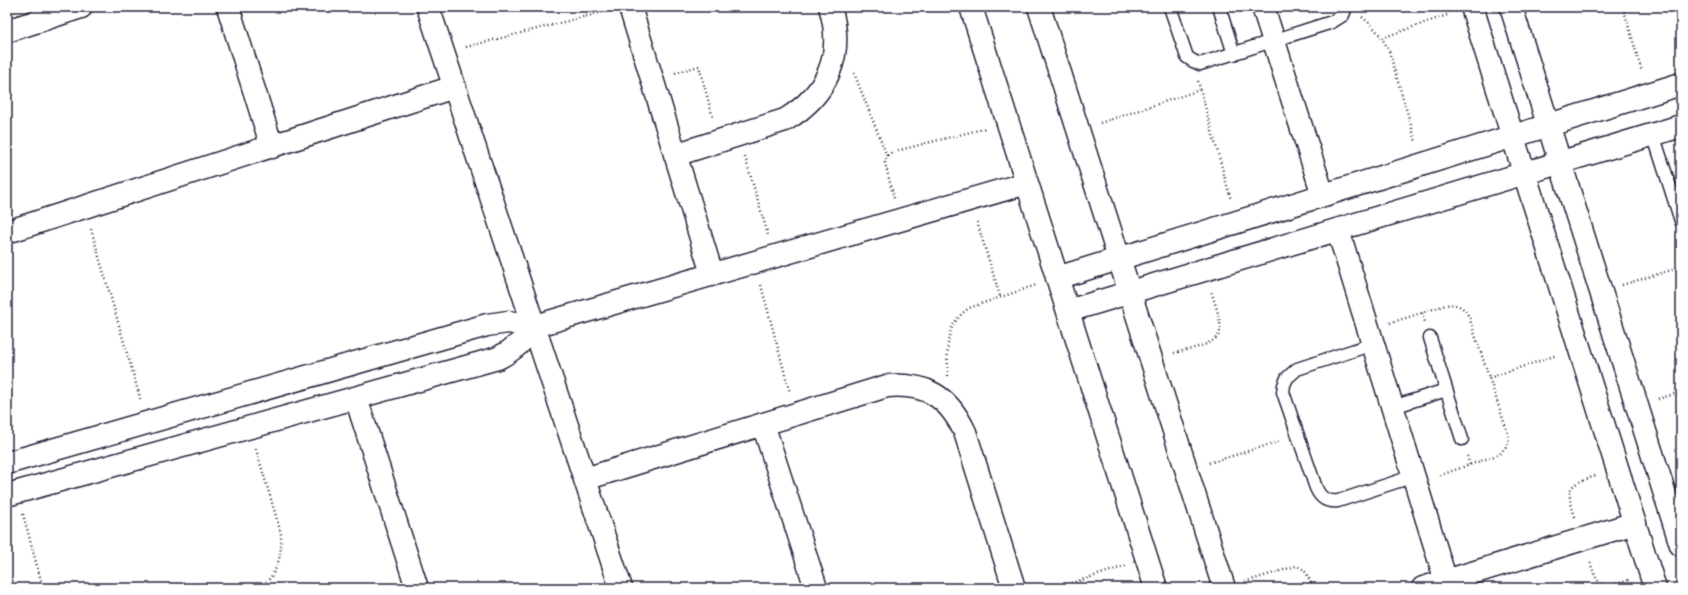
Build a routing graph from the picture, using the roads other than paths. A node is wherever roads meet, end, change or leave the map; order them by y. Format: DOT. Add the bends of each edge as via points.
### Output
graph roads {
  1 [pos="81,7"];
  2 [pos="228,7"];
  3 [pos="428,7"];
  4 [pos="630,7"];
  5 [pos="830,7"];
  6 [pos="971,7"];
  7 [pos="1039,7"];
  8 [pos="1170,7"];
  9 [pos="1219,7"];
  10 [pos="1263,7"];
  11 [pos="1511,7"];
  12 [pos="1346,8"];
  13 [pos="1463,10"];
  14 [pos="7,31"];
  15 [pos="1274,41"];
  16 [pos="1234,54"];
  17 [pos="1681,84"];
  18 [pos="454,87"];
  19 [pos="1548,125"];
  20 [pos="1681,126"];
  21 [pos="1653,134"];
  22 [pos="1513,136"];
  23 [pos="272,147"];
  24 [pos="675,155"];
  25 [pos="1560,163"];
  26 [pos="1525,173"];
  27 [pos="1027,183"];
  28 [pos="1323,195"];
  29 [pos="1681,221"];
  30 [pos="1338,230"];
  31 [pos="7,232"];
  32 [pos="1119,258"];
  33 [pos="712,274"];
  34 [pos="1057,278"];
  35 [pos="1130,292"];
  36 [pos="1068,311"];
  37 [pos="535,326"];
  38 [pos="1430,338"];
  39 [pos="1373,344"];
  40 [pos="1446,390"];
  41 [pos="356,398"];
  42 [pos="1393,407"];
  43 [pos="763,424"];
  44 [pos="1462,438"];
  45 [pos="7,464"];
  46 [pos="1414,476"];
  47 [pos="585,479"];
  48 [pos="12,493"];
  49 [pos="1635,523"];
  50 [pos="1681,546"];
  51 [pos="1447,585"];
  52 [pos="1232,586"];
  53 [pos="417,588"];
  54 [pos="621,588"];
  55 [pos="816,588"];
  56 [pos="1014,588"];
  57 [pos="1156,588"];
  58 [pos="1423,588"];
  59 [pos="1655,588"];
  1 -- 14 [label="street"];
  2 -- 23 [label="street"];
  3 -- 18 [label="street"];
  4 -- 24 [label="street"];
  5 -- 24 [label="street" via="835,35 830,69 823,85 804,107 784,120"];
  6 -- 27 [label="street"];
  7 -- 32 [label="street"];
  8 -- 16 [label="lane" via="1187,57 1200,64"];
  9 -- 16 [label="lane"];
  10 -- 15 [label="street"];
  11 -- 19 [label="street"];
  12 -- 15 [label="lane" via="1343,15 1332,22"];
  13 -- 22 [label="street"];
  15 -- 16 [label="lane"];
  15 -- 28 [label="street"];
  17 -- 19 [label="street"];
  18 -- 23 [label="street"];
  18 -- 37 [label="street"];
  19 -- 22 [label="street"];
  19 -- 25 [label="street"];
  20 -- 21 [label="street"];
  21 -- 25 [label="street"];
  21 -- 29 [label="lane"];
  22 -- 26 [label="street"];
  22 -- 28 [label="street"];
  23 -- 31 [label="street"];
  24 -- 33 [label="street"];
  25 -- 26 [label="street"];
  25 -- 50 [label="street"];
  26 -- 30 [label="street"];
  26 -- 49 [label="street"];
  27 -- 33 [label="street"];
  27 -- 34 [label="street"];
  28 -- 32 [label="street"];
  30 -- 35 [label="street"];
  30 -- 39 [label="street"];
  32 -- 34 [label="street"];
  32 -- 35 [label="street"];
  33 -- 37 [label="street"];
  34 -- 36 [label="street"];
  35 -- 36 [label="street"];
  35 -- 52 [label="street" via="1186,470"];
  36 -- 57 [label="street"];
  37 -- 41 [label="street" via="518,346 498,358"];
  37 -- 45 [label="street" via="508,322 487,325"];
  37 -- 47 [label="street"];
  38 -- 40 [label="lane"];
  39 -- 42 [label="street"];
  39 -- 46 [label="lane" via="1297,369 1287,378 1283,392 1316,488 1325,500 1338,501"];
  40 -- 42 [label="lane"];
  40 -- 44 [label="lane"];
  41 -- 48 [label="street"];
  41 -- 53 [label="street"];
  42 -- 46 [label="street"];
  43 -- 47 [label="street"];
  43 -- 55 [label="street"];
  43 -- 56 [label="street" via="887,386 920,387 935,394 948,404 965,432"];
  46 -- 51 [label="street"];
  47 -- 54 [label="street"];
  49 -- 51 [label="street"];
  49 -- 59 [label="street"];
  51 -- 58 [label="street"];
}
